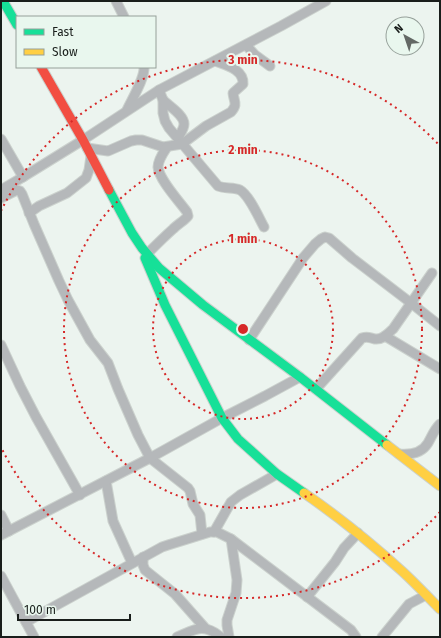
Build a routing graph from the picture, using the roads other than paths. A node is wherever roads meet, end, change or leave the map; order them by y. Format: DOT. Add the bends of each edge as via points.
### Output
graph roads {
  1 [pos="4,1"];
  2 [pos="116,1"];
  3 [pos="326,1"];
  4 [pos="124,16"];
  5 [pos="16,23"];
  6 [pos="246,44"];
  7 [pos="214,61"];
  8 [pos="270,66"];
  9 [pos="42,68"];
  10 [pos="144,68"];
  11 [pos="159,90"];
  12 [pos="163,100"];
  13 [pos="126,111"];
  14 [pos="1,139"];
  15 [pos="180,141"];
  16 [pos="167,147"];
  17 [pos="87,148"];
  18 [pos="23,177"];
  19 [pos="1,190"];
  20 [pos="1,198"];
  21 [pos="29,213"];
  22 [pos="264,227"];
  23 [pos="144,251"];
  24 [pos="432,273"];
  25 [pos="411,303"];
  26 [pos="440,326"];
  27 [pos="385,336"];
  28 [pos="249,340"];
  29 [pos="1,345"];
  30 [pos="440,369"];
  31 [pos="300,377"];
  32 [pos="316,389"];
  33 [pos="222,418"];
  34 [pos="440,424"];
  35 [pos="399,454"];
  36 [pos="150,458"];
  37 [pos="277,474"];
  38 [pos="106,481"];
  39 [pos="440,486"];
  40 [pos="80,495"];
  41 [pos="1,515"];
  42 [pos="214,532"];
  43 [pos="5,533"];
  44 [pos="358,533"];
  45 [pos="202,534"];
  46 [pos="231,539"];
  47 [pos="143,557"];
  48 [pos="132,563"];
  49 [pos="1,576"];
  50 [pos="426,594"];
  51 [pos="307,597"];
  52 [pos="440,609"];
  53 [pos="26,622"];
  54 [pos="205,628"];
  55 [pos="357,636"];
  56 [pos="34,637"];
  57 [pos="177,637"];
  58 [pos="222,637"];
  59 [pos="229,637"];
  60 [pos="382,637"];
  1 -- 5 [label="street"];
  2 -- 4 [label="street"];
  3 -- 6 [label="street"];
  6 -- 7 [label="street"];
  6 -- 8 [label="street" via="255,55"];
  7 -- 11 [label="street"];
  7 -- 15 [label="street" via="233,68 243,79 243,84 233,93 236,105 226,116"];
  9 -- 17 [label="street"];
  10 -- 13 [label="street" via="144,75"];
  11 -- 12 [label="street"];
  11 -- 13 [label="street"];
  12 -- 15 [label="street" via="165,121"];
  12 -- 15 [label="street" via="183,120"];
  13 -- 17 [label="street"];
  14 -- 18 [label="street"];
  15 -- 16 [label="street"];
  15 -- 22 [label="street" via="218,186 238,189 247,196"];
  16 -- 17 [label="street" via="136,140 108,151"];
  16 -- 23 [label="street" via="158,168 188,216"];
  17 -- 18 [label="street"];
  17 -- 21 [label="street" via="86,178 68,193"];
  17 -- 23 [label="street"];
  18 -- 19 [label="street"];
  20 -- 21 [label="street" via="19,190"];
  21 -- 36 [label="street" via="68,300 90,340 108,363"];
  23 -- 28 [label="street" via="203,305"];
  23 -- 33 [label="street" via="165,305"];
  24 -- 25 [label="street"];
  25 -- 26 [label="street"];
  25 -- 27 [label="street"];
  25 -- 28 [label="street" via="329,238 325,238 314,244 303,258"];
  27 -- 30 [label="street"];
  27 -- 32 [label="street" via="379,339 362,338"];
  28 -- 31 [label="street"];
  29 -- 40 [label="street" via="36,417"];
  31 -- 32 [label="street"];
  31 -- 33 [label="street"];
  32 -- 35 [label="street"];
  33 -- 36 [label="street"];
  33 -- 37 [label="street" via="238,438"];
  34 -- 35 [label="street" via="421,450 412,454"];
  35 -- 39 [label="street"];
  36 -- 38 [label="street"];
  36 -- 45 [label="street" via="188,488 200,515"];
  37 -- 42 [label="street" via="231,502"];
  37 -- 44 [label="street"];
  38 -- 40 [label="street"];
  38 -- 48 [label="street" via="112,521"];
  40 -- 43 [label="street"];
  41 -- 43 [label="street"];
  42 -- 45 [label="street"];
  42 -- 46 [label="street"];
  44 -- 50 [label="street"];
  44 -- 51 [label="street"];
  45 -- 47 [label="street" via="168,545"];
  46 -- 51 [label="street"];
  46 -- 59 [label="street" via="237,587 226,625"];
  47 -- 48 [label="street"];
  47 -- 54 [label="street" via="145,570 175,594"];
  48 -- 53 [label="street"];
  49 -- 53 [label="street"];
  50 -- 52 [label="street"];
  50 -- 60 [label="street" via="406,607"];
  51 -- 55 [label="street"];
  53 -- 56 [label="street"];
  54 -- 57 [label="street"];
  54 -- 58 [label="street"];
}
